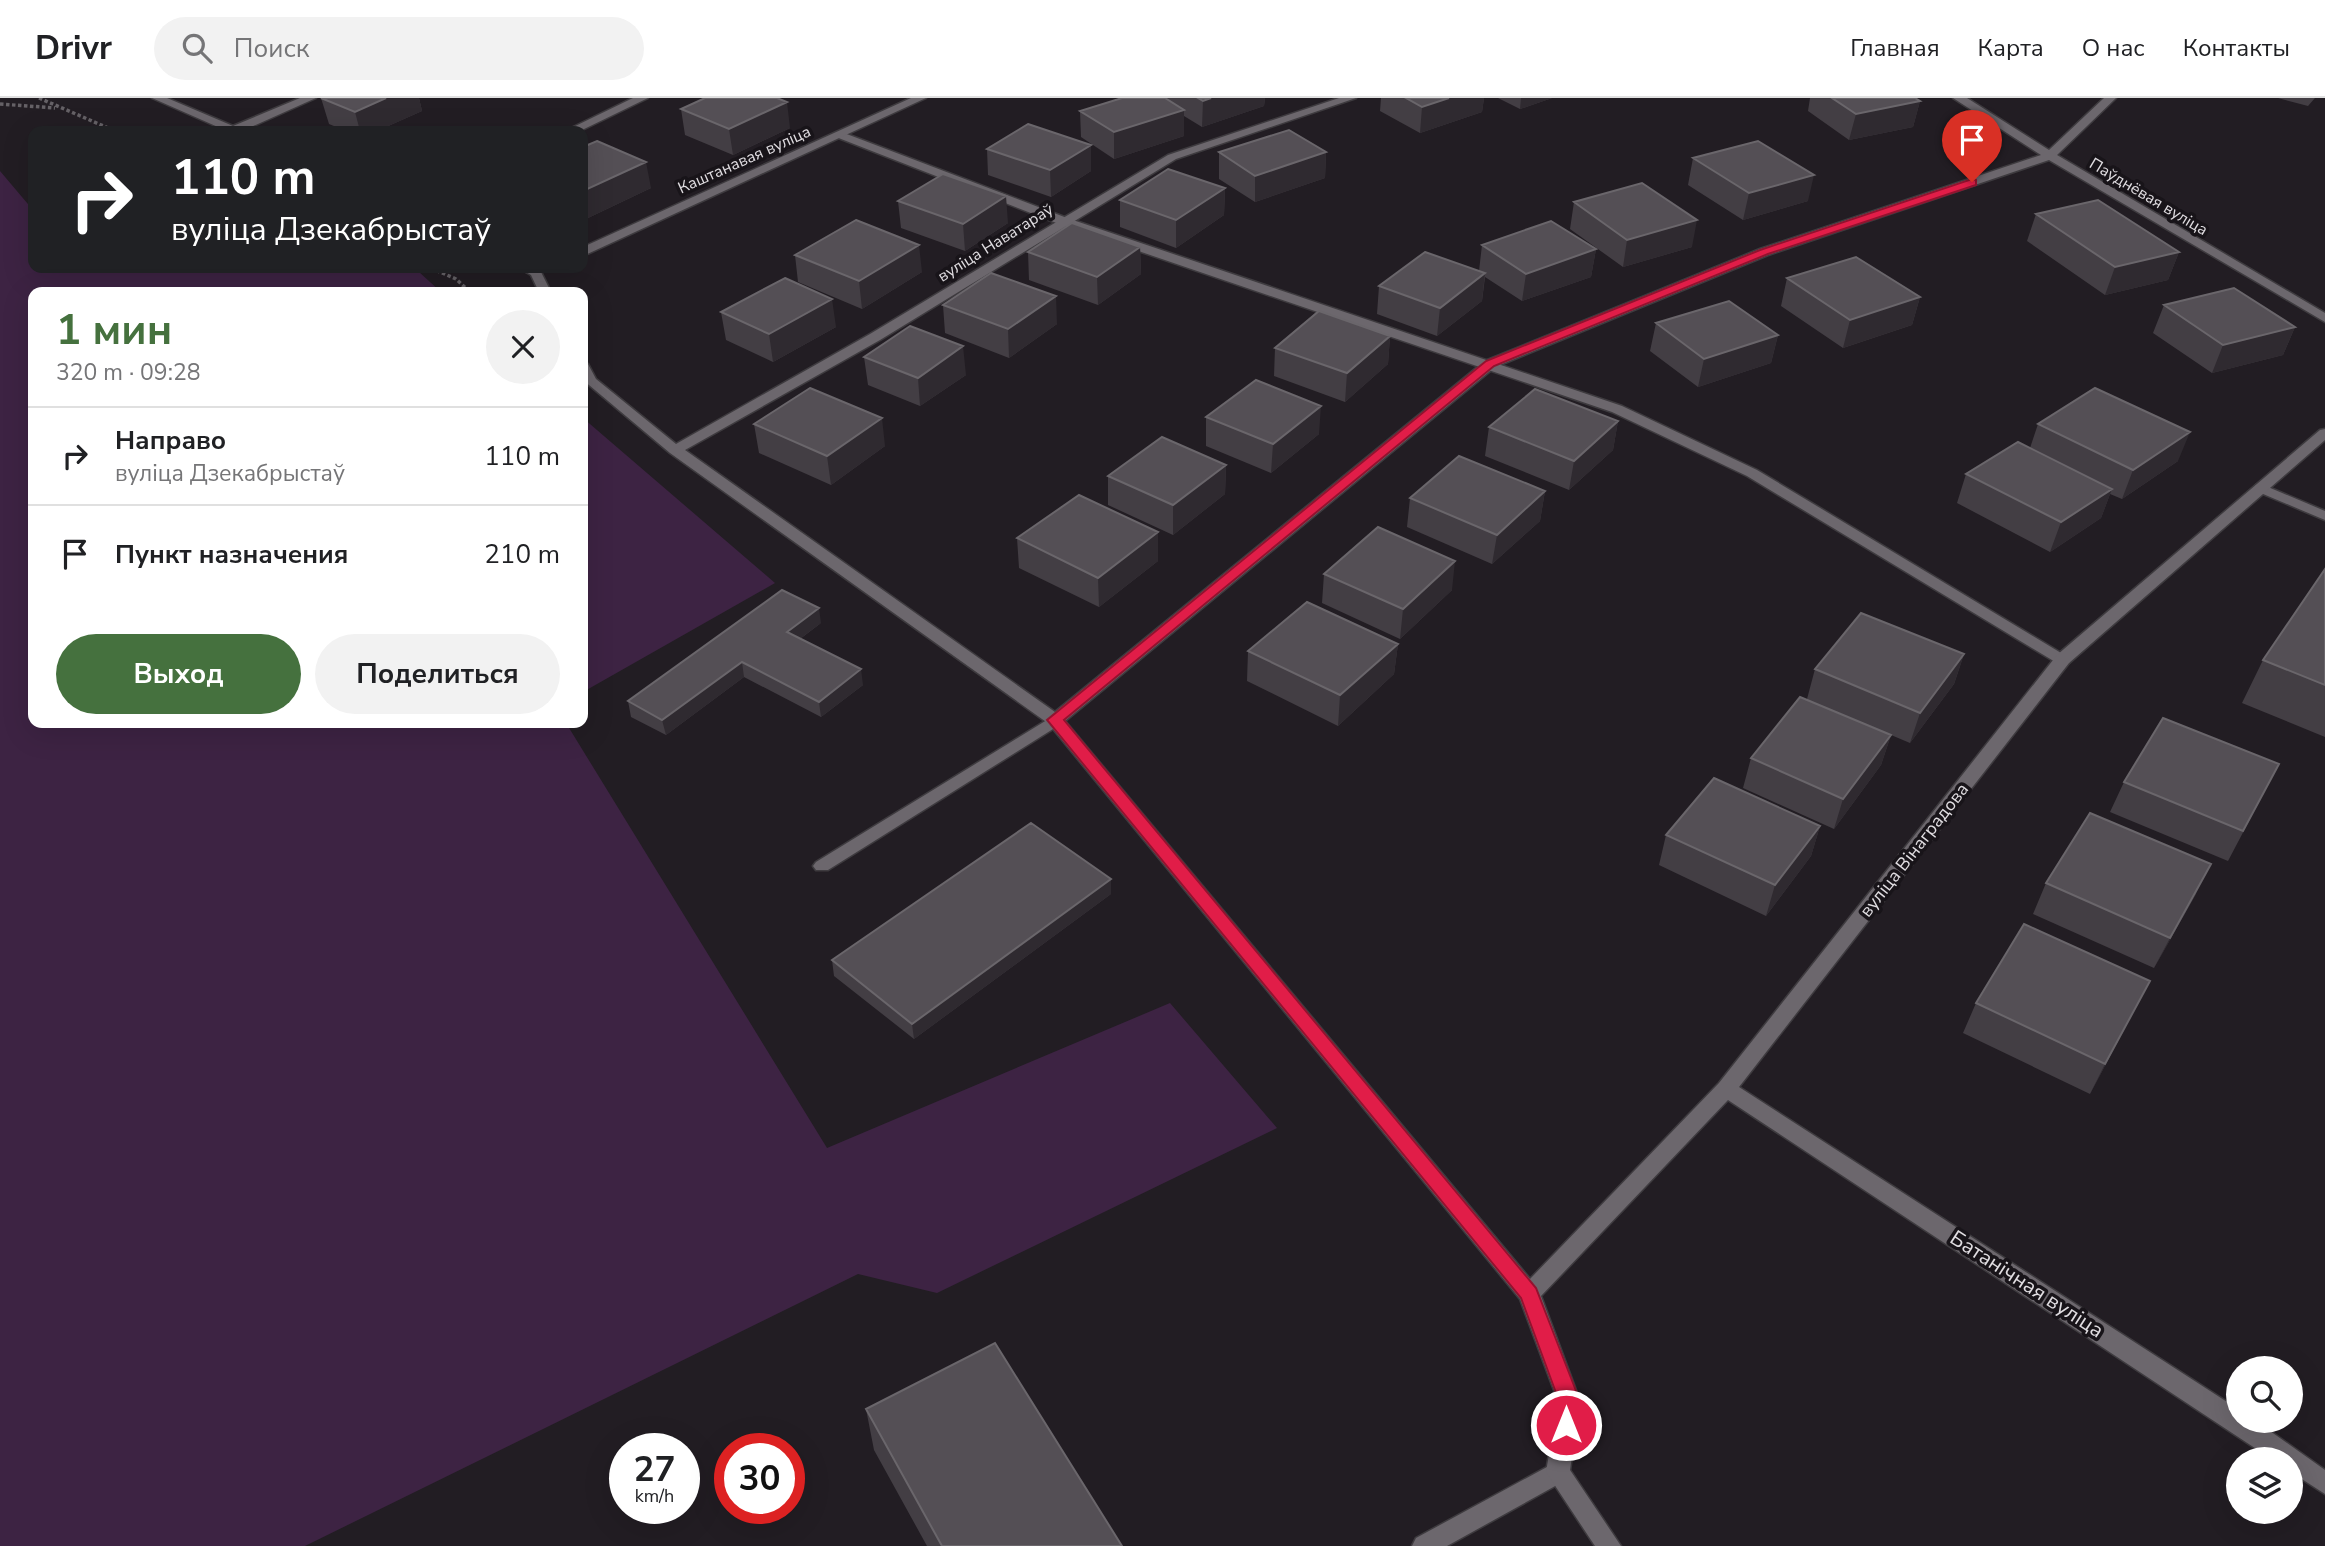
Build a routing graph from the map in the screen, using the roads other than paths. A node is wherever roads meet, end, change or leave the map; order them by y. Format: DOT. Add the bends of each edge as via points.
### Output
graph roads {
  1 [pos="158,98"];
  2 [pos="310,98"];
  3 [pos="642,98"];
  4 [pos="920,98"];
  5 [pos="1350,98"];
  6 [pos="1959,98"];
  7 [pos="2110,98"];
  8 [pos="223,126"];
  9 [pos="246,126"];
  10 [pos="582,126"];
  11 [pos="840,135"];
  12 [pos="2050,156"];
  13 [pos="1063,221"];
  14 [pos="588,250"];
  15 [pos="2325,318"];
  16 [pos="1490,364"];
  17 [pos="588,377"];
  18 [pos="2325,433"];
  19 [pos="675,450"];
  20 [pos="2261,488"];
  21 [pos="2325,516"];
  22 [pos="2063,660"];
  23 [pos="1055,720"];
  24 [pos="822,866"];
  25 [pos="1726,1089"];
  26 [pos="1529,1294"];
  27 [pos="1558,1472"];
  28 [pos="2325,1483"];
  29 [pos="1424,1546"];
  30 [pos="1609,1546"];
  1 -- 8 [label="street"];
  2 -- 9 [label="street"];
  3 -- 10 [label="street"];
  4 -- 11 [label="street, Каштанавая вуліца"];
  5 -- 13 [label="street, вуліца Наватараў" via="1172,157"];
  6 -- 12 [label="street, Паўднёвая вуліца"];
  7 -- 12 [label="street"];
  11 -- 13 [label="street"];
  11 -- 14 [label="street, Каштанавая вуліца"];
  12 -- 15 [label="street, Паўднёвая вуліца"];
  12 -- 16 [label="street" via="1764,252"];
  13 -- 16 [label="street"];
  13 -- 19 [label="street, вуліца Наватараў" via="875,337"];
  16 -- 22 [label="street" via="1617,409 1752,474"];
  16 -- 23 [label="street"];
  17 -- 19 [label="street"];
  18 -- 20 [label="street, вуліца Вінаградова"];
  19 -- 23 [label="street"];
  20 -- 21 [label="street"];
  20 -- 22 [label="street, вуліца Вінаградова"];
  22 -- 25 [label="street, вуліца Вінаградова"];
  23 -- 24 [label="street"];
  23 -- 26 [label="street"];
  25 -- 26 [label="street, вуліца Вінаградова"];
  25 -- 28 [label="street, Батанічная вуліца"];
  26 -- 27 [label="street" via="1569,1401"];
  27 -- 29 [label="street"];
  27 -- 30 [label="street"];
}
